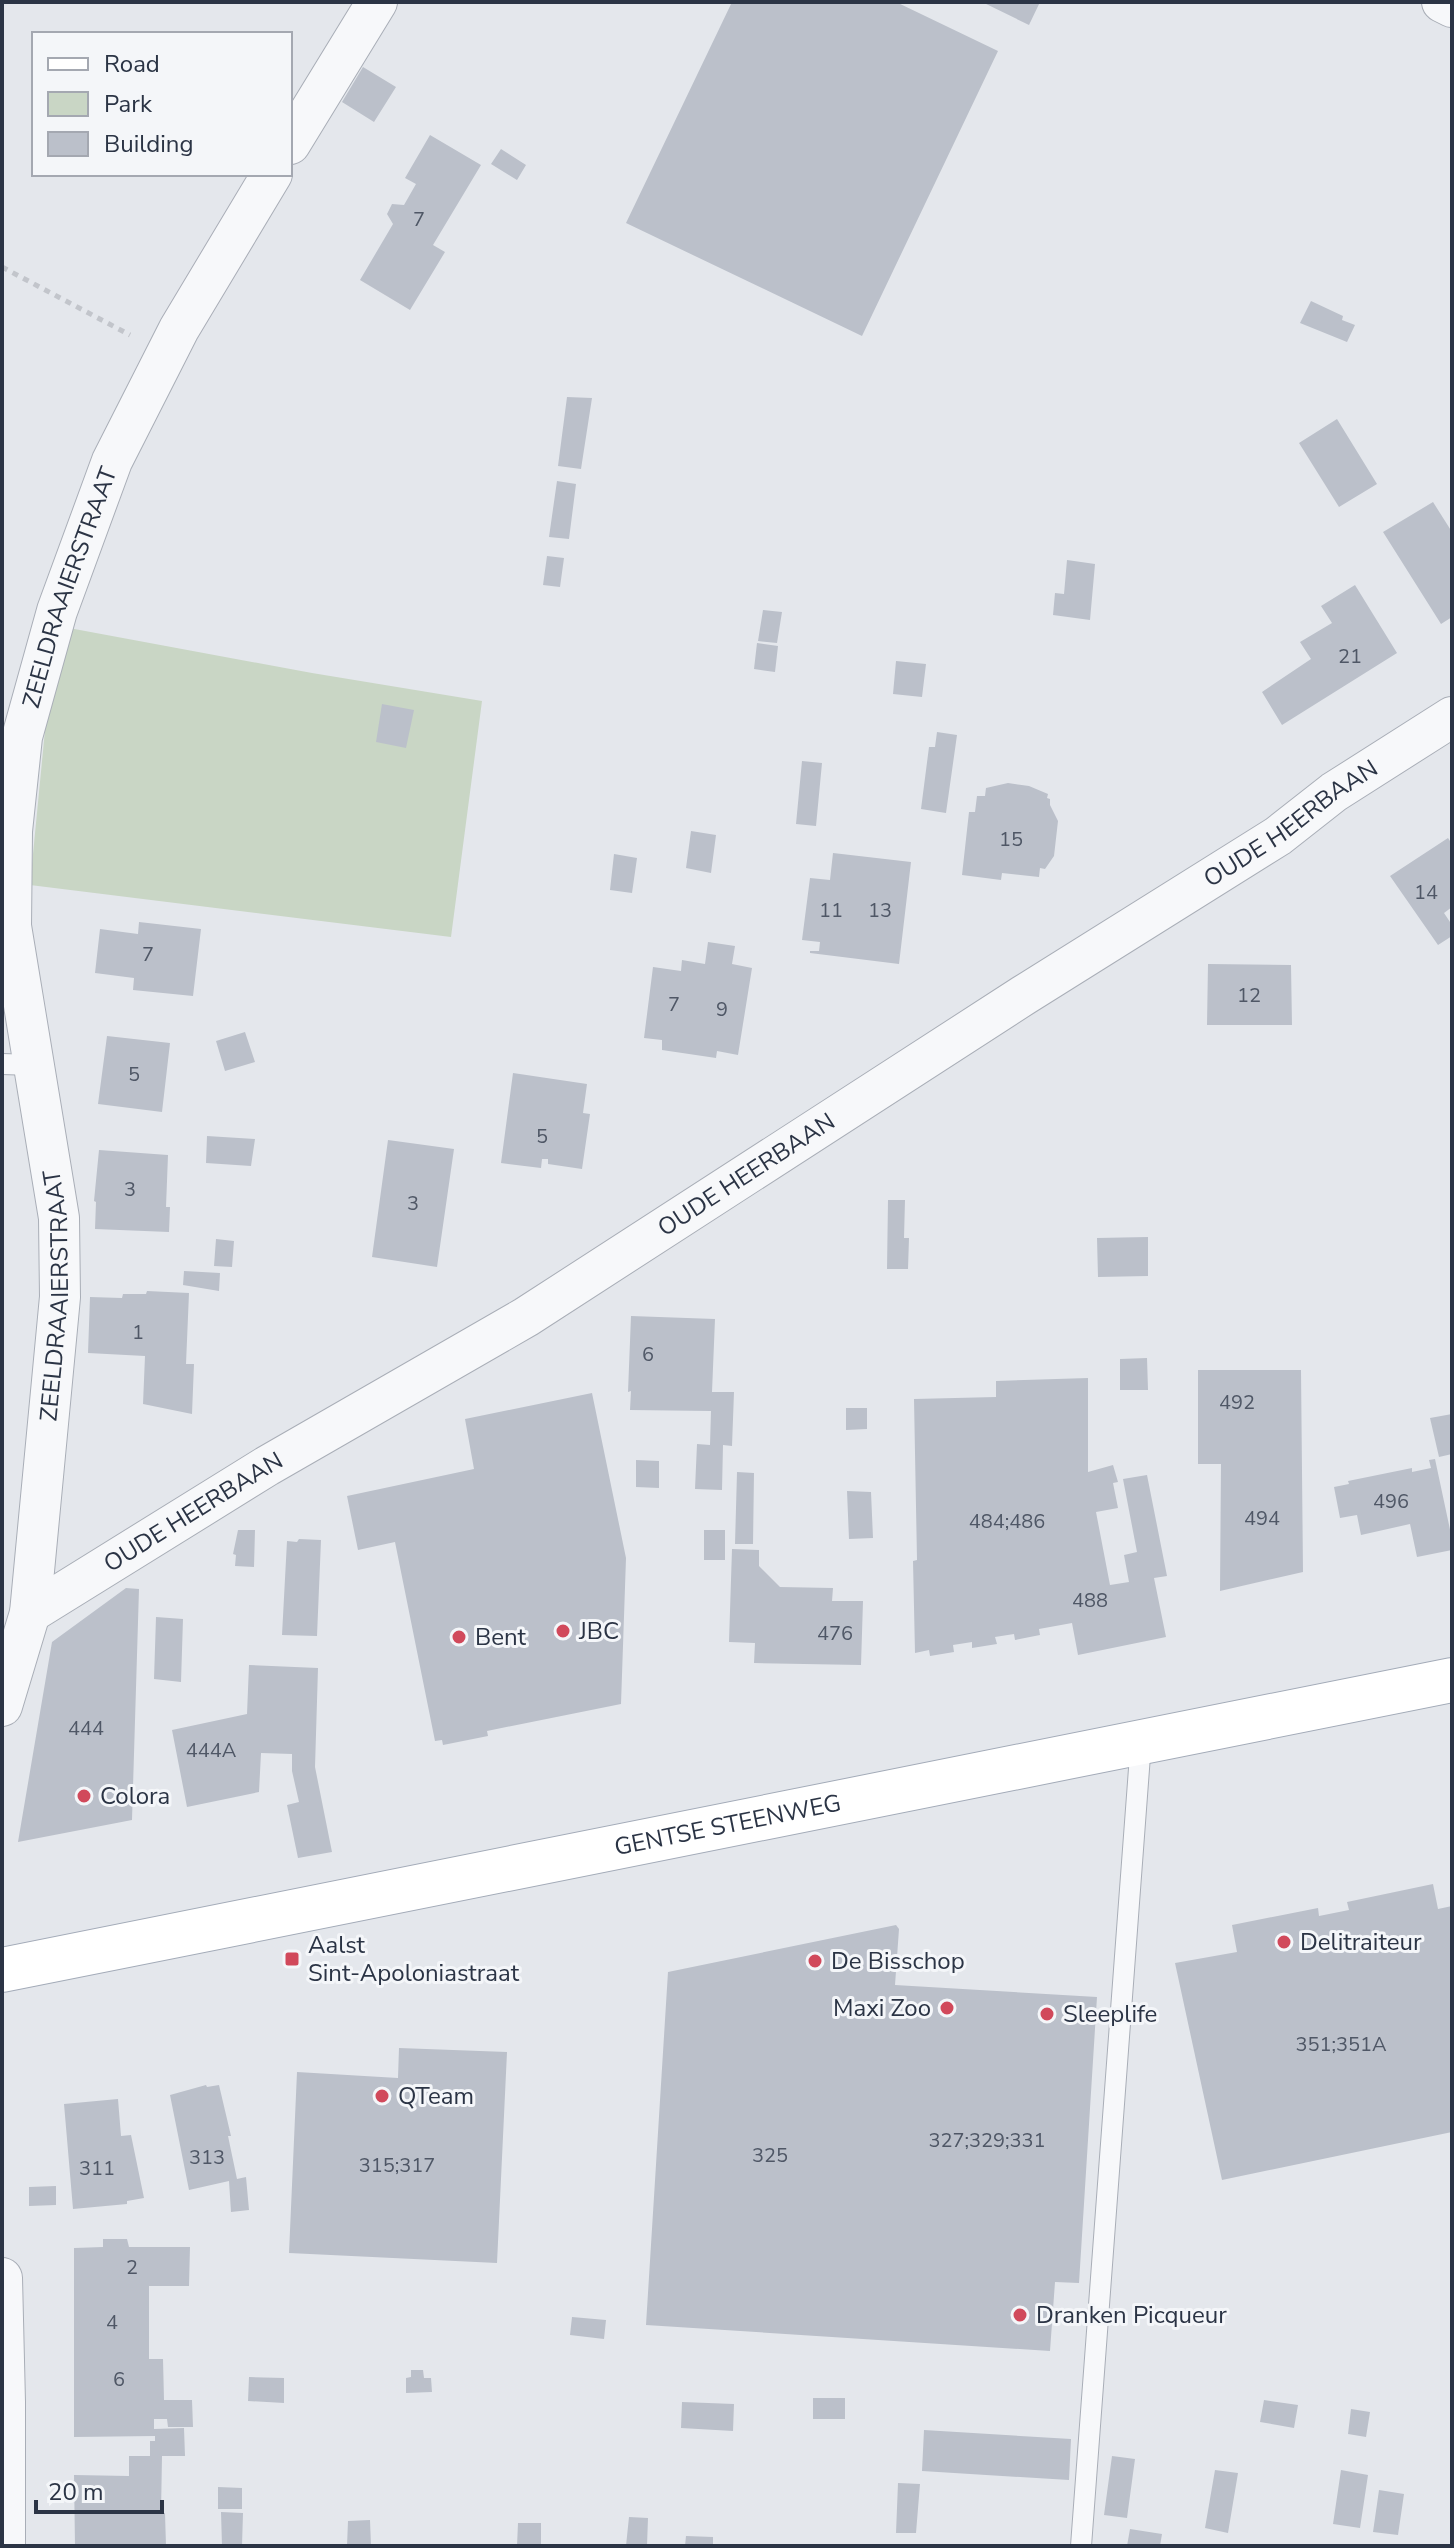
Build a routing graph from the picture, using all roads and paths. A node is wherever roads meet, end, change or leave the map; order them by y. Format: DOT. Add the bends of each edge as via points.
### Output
graph roads {
  1 [pos="377,2"];
  2 [pos="1442,2"];
  3 [pos="1452,7"];
  4 [pos="292,141"];
  5 [pos="271,176"];
  6 [pos="2,267"];
  7 [pos="166,355"];
  8 [pos="1452,717"];
  9 [pos="17,1065"];
  10 [pos="30,1613"];
  11 [pos="1452,1680"];
  12 [pos="2,1706"];
  13 [pos="1141,1742"];
  14 [pos="2,1970"];
  15 [pos="2,2278"];
  16 [pos="5,2546"];
  17 [pos="1081,2546"];
  1 -- 4 [label="street"];
  2 -- 3 [label="street"];
  5 -- 7 [label="street, ZEELDRAAIERSTRAAT"];
  6 -- 7 [label="path"];
  7 -- 9 [label="street, ZEELDRAAIERSTRAAT" via="112,461 57,611 22,737 12,831"];
  8 -- 10 [label="street, OUDE HEERBAAN" via="1334,792 1278,836 526,1317 267,1466"];
  9 -- 10 [label="street, ZEELDRAAIERSTRAAT" via="59,1218 60,1297"];
  10 -- 12 [label="street, ZEELDRAAIERSTRAAT"];
  11 -- 13 [label="main road, GENTSE STEENWEG"];
  13 -- 14 [label="main road, GENTSE STEENWEG"];
  13 -- 17 [label="lane"];
  15 -- 16 [label="street"];
}
